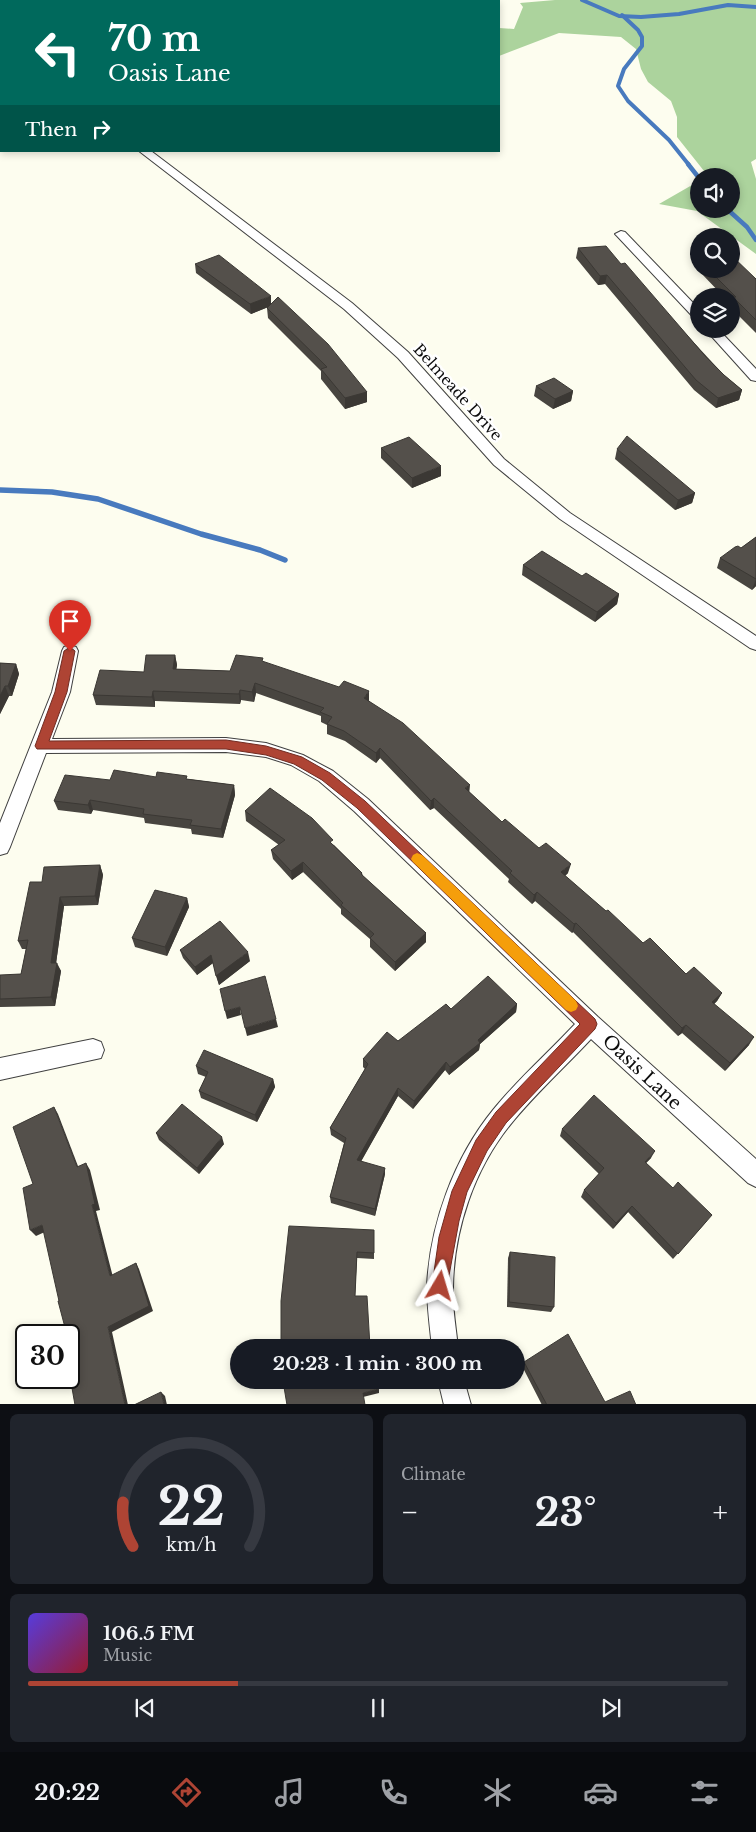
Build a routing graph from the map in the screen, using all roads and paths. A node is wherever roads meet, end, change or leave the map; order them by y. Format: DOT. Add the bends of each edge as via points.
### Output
graph roads {
  1 [pos="145,152"];
  2 [pos="622,234"];
  3 [pos="690,306"];
  4 [pos="719,338"];
  5 [pos="756,377"];
  6 [pos="756,644"];
  7 [pos="70,651"];
  8 [pos="41,746"];
  9 [pos="0,847"];
  10 [pos="590,1024"];
  11 [pos="93,1050"];
  12 [pos="0,1069"];
  13 [pos="756,1175"];
  14 [pos="444,1339"];
  15 [pos="454,1389"];
  16 [pos="458,1404"];
  1 -- 6 [label="street, Belmeade Drive" via="348,306 403,355 499,462 564,516"];
  2 -- 3 [label="street"];
  4 -- 5 [label="street"];
  7 -- 8 [label="street" via="61,692"];
  8 -- 9 [label="street"];
  8 -- 10 [label="street, Oasis Lane" via="226,744 266,750 297,760 326,776 361,805"];
  10 -- 13 [label="street, Oasis Lane"];
  10 -- 14 [label="street" via="501,1118 481,1146 460,1191 447,1237 440,1286"];
  11 -- 12 [label="street"];
  15 -- 16 [label="street"];
}
